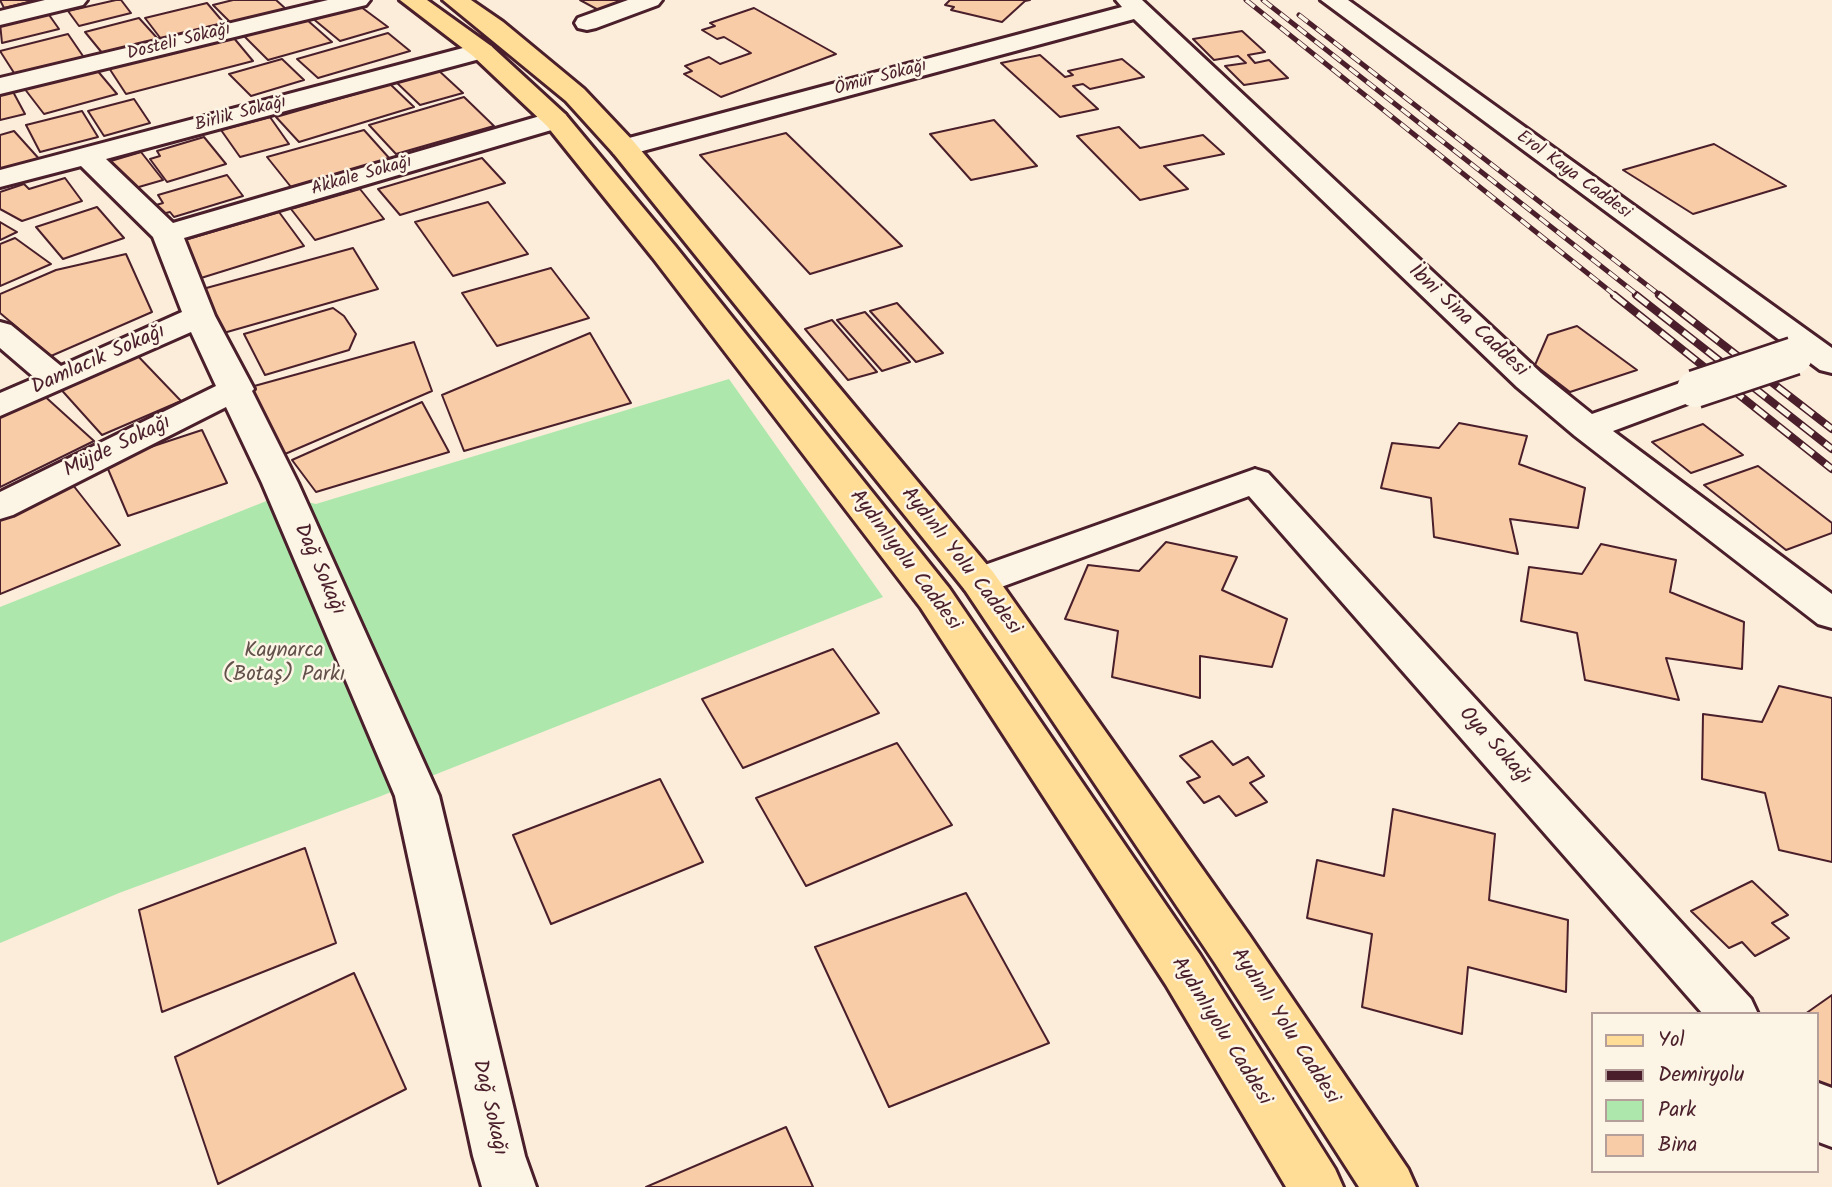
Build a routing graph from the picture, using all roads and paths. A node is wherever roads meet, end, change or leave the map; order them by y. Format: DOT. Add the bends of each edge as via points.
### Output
graph roads {
  1 [pos="75,0"];
  2 [pos="358,0"];
  3 [pos="412,0"];
  4 [pos="455,0"];
  5 [pos="650,0"];
  6 [pos="1333,0"];
  7 [pos="1133,5"];
  8 [pos="0,18"];
  9 [pos="587,23"];
  10 [pos="482,51"];
  11 [pos="0,86"];
  12 [pos="556,120"];
  13 [pos="624,148"];
  14 [pos="86,155"];
  15 [pos="0,179"];
  16 [pos="167,234"];
  17 [pos="199,316"];
  18 [pos="0,332"];
  19 [pos="1814,357"];
  20 [pos="58,380"];
  21 [pos="237,389"];
  22 [pos="0,406"];
  23 [pos="1587,428"];
  24 [pos="0,507"];
  25 [pos="979,580"];
  26 [pos="1832,614"];
  27 [pos="1732,1012"];
  28 [pos="1818,1108"];
  29 [pos="1832,1123"];
  30 [pos="509,1187"];
  31 [pos="1316,1187"];
  32 [pos="1389,1187"];
  1 -- 8 [label="street"];
  2 -- 11 [label="street, Dosteli Sokağı"];
  3 -- 10 [label="main road, Aydınlıyolu Caddesi"];
  4 -- 13 [label="main road, Aydınlı Yolu Caddesi" via="575,95"];
  5 -- 9 [label="street"];
  6 -- 19 [label="street, Erol Kaya Caddesi"];
  7 -- 13 [label="street, Ömür Sokağı"];
  7 -- 23 [label="street, İbni Sina Caddesi" via="1529,380"];
  10 -- 12 [label="main road, Aydınlıyolu Caddesi"];
  10 -- 14 [label="street, Birlik Sokağı"];
  12 -- 16 [label="street, Akkale Sokağı"];
  12 -- 31 [label="main road, Aydınlıyolu Caddesi" via="935,598 1183,970"];
  13 -- 25 [label="main road, Aydınlı Yolu Caddesi"];
  14 -- 15 [label="street, Birlik Sokağı"];
  14 -- 16 [label="street, Dağ Sokağı"];
  16 -- 17 [label="street, Dağ Sokağı"];
  17 -- 20 [label="street, Damlacık Sokağı"];
  17 -- 21 [label="street, Dağ Sokağı"];
  18 -- 20 [label="street"];
  19 -- 23 [label="street, Erol Kaya Caddesi, bridge" via="1695,389"];
  20 -- 22 [label="street, Damlacık Sokağı"];
  21 -- 24 [label="street, Müjde Sokağı"];
  21 -- 30 [label="street, Dağ Sokağı" via="417,796"];
  23 -- 26 [label="street, İbni Sina Caddesi"];
  25 -- 27 [label="street, Oya Sokağı" via="1255,481"];
  25 -- 32 [label="main road, Aydınlı Yolu Caddesi"];
  28 -- 29 [label="street"];
}
